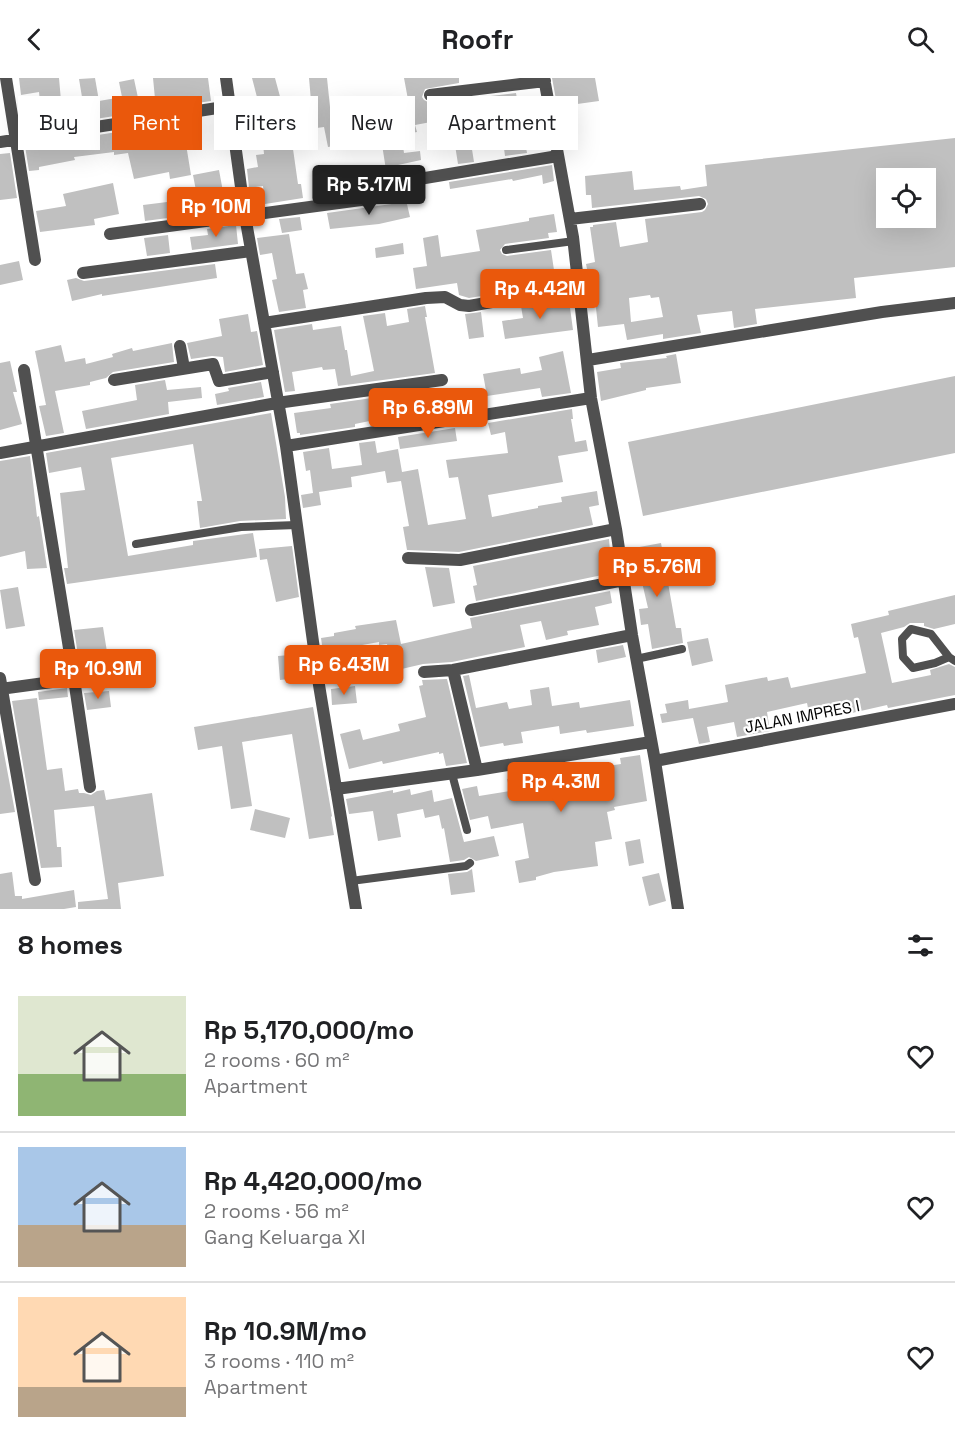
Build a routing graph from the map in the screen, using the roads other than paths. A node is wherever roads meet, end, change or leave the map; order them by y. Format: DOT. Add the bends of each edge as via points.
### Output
graph roads {
  1 [pos="6,78"];
  2 [pos="226,78"];
  3 [pos="544,79"];
  4 [pos="430,95"];
  5 [pos="229,96"];
  6 [pos="214,109"];
  7 [pos="17,140"];
  8 [pos="0,142"];
  9 [pos="236,150"];
  10 [pos="558,156"];
  11 [pos="700,204"];
  12 [pos="245,216"];
  13 [pos="570,219"];
  14 [pos="110,234"];
  15 [pos="574,241"];
  16 [pos="506,250"];
  17 [pos="251,251"];
  18 [pos="35,260"];
  19 [pos="83,273"];
  20 [pos="580,290"];
  21 [pos="955,303"];
  22 [pos="264,323"];
  23 [pos="180,346"];
  24 [pos="588,360"];
  25 [pos="184,368"];
  26 [pos="24,370"];
  27 [pos="273,372"];
  28 [pos="114,380"];
  29 [pos="442,380"];
  30 [pos="591,398"];
  31 [pos="278,403"];
  32 [pos="286,446"];
  33 [pos="38,448"];
  34 [pos="0,453"];
  35 [pos="297,525"];
  36 [pos="616,529"];
  37 [pos="136,544"];
  38 [pos="408,558"];
  39 [pos="624,580"];
  40 [pos="471,610"];
  41 [pos="632,635"];
  42 [pos="681,649"];
  43 [pos="636,659"];
  44 [pos="952,659"];
  45 [pos="453,670"];
  46 [pos="424,672"];
  47 [pos="74,679"];
  48 [pos="1,685"];
  49 [pos="955,704"];
  50 [pos="651,742"];
  51 [pos="655,761"];
  52 [pos="477,770"];
  53 [pos="452,774"];
  54 [pos="90,787"];
  55 [pos="336,789"];
  56 [pos="468,830"];
  57 [pos="470,863"];
  58 [pos="35,880"];
  59 [pos="351,881"];
  60 [pos="356,909"];
  61 [pos="678,909"];
  1 -- 7 [label="street"];
  2 -- 5 [label="street"];
  3 -- 4 [label="street"];
  3 -- 10 [label="street"];
  6 -- 7 [label="street"];
  7 -- 8 [label="street"];
  7 -- 18 [label="street"];
  9 -- 12 [label="street"];
  10 -- 12 [label="street" via="406,181 405,192 398,195"];
  10 -- 13 [label="street"];
  11 -- 13 [label="street"];
  12 -- 14 [label="street"];
  12 -- 17 [label="street"];
  13 -- 15 [label="street"];
  15 -- 16 [label="lane"];
  15 -- 20 [label="street"];
  17 -- 19 [label="street"];
  17 -- 22 [label="street"];
  20 -- 22 [label="street" via="469,306 450,298 426,298"];
  20 -- 24 [label="street"];
  21 -- 24 [label="street"];
  22 -- 27 [label="street"];
  23 -- 25 [label="street"];
  24 -- 30 [label="street"];
  25 -- 27 [label="street" via="213,364 219,381"];
  25 -- 28 [label="street"];
  26 -- 33 [label="street"];
  27 -- 31 [label="street"];
  29 -- 31 [label="street"];
  30 -- 32 [label="street"];
  30 -- 36 [label="street"];
  31 -- 32 [label="street"];
  31 -- 33 [label="street"];
  32 -- 35 [label="street"];
  33 -- 34 [label="street"];
  33 -- 47 [label="street"];
  35 -- 37 [label="lane" via="241,527"];
  35 -- 55 [label="street"];
  36 -- 38 [label="street" via="460,560"];
  36 -- 39 [label="street"];
  39 -- 40 [label="street"];
  39 -- 41 [label="street"];
  41 -- 43 [label="street"];
  41 -- 45 [label="street"];
  42 -- 43 [label="lane"];
  43 -- 50 [label="street"];
  44 -- 44 [label="lane" via="913,668 903,657 902,639 911,629 931,634"];
  45 -- 46 [label="street"];
  45 -- 52 [label="street"];
  47 -- 48 [label="street"];
  47 -- 54 [label="street"];
  48 -- 58 [label="street"];
  49 -- 51 [label="street, JALAN IMPRES I"];
  50 -- 51 [label="street"];
  50 -- 52 [label="street"];
  51 -- 61 [label="street"];
  52 -- 53 [label="street"];
  53 -- 55 [label="street"];
  53 -- 56 [label="lane"];
  55 -- 59 [label="street"];
  57 -- 59 [label="lane"];
  59 -- 60 [label="street"];
}
